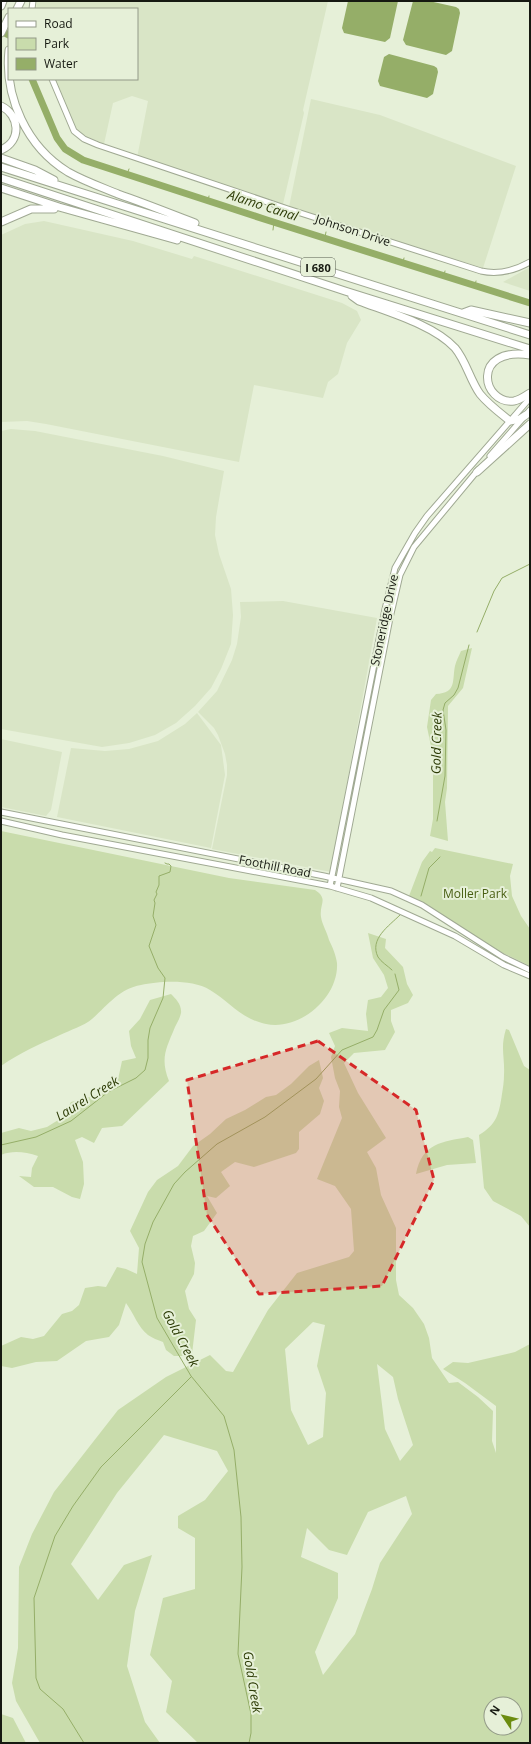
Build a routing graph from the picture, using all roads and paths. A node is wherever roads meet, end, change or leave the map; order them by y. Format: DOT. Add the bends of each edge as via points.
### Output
graph roads {
  1 [pos="3,1"];
  2 [pos="1,6"];
  3 [pos="8,19"];
  4 [pos="8,27"];
  5 [pos="1,33"];
  6 [pos="1,40"];
  7 [pos="10,80"];
  8 [pos="52,80"];
  9 [pos="1,106"];
  10 [pos="1,150"];
  11 [pos="1,158"];
  12 [pos="1,167"];
  13 [pos="1,178"];
  14 [pos="62,186"];
  15 [pos="1,188"];
  16 [pos="93,217"];
  17 [pos="1,222"];
  18 [pos="214,234"];
  19 [pos="186,238"];
  20 [pos="530,262"];
  21 [pos="345,291"];
  22 [pos="463,313"];
  23 [pos="530,323"];
  24 [pos="530,335"];
  25 [pos="530,349"];
  26 [pos="530,355"];
  27 [pos="530,393"];
  28 [pos="530,398"];
  29 [pos="528,412"];
  30 [pos="510,421"];
  31 [pos="530,424"];
  32 [pos="477,472"];
  33 [pos="1,812"];
  34 [pos="1,821"];
  35 [pos="332,877"];
  36 [pos="339,879"];
  37 [pos="330,886"];
  38 [pos="337,888"];
  39 [pos="530,970"];
  40 [pos="530,976"];
  1 -- 2 [label="highway"];
  3 -- 5 [label="highway"];
  4 -- 6 [label="highway"];
  7 -- 18 [label="highway" via="19,115 31,136 44,152 67,171 211,230"];
  8 -- 20 [label="main road, Johnson Drive" via="74,131 97,145 481,271 503,272 517,269"];
  9 -- 10 [label="highway" via="14,117 16,130 11,144"];
  11 -- 14 [label="highway" via="35,170"];
  12 -- 14 [label="highway, I 680"];
  13 -- 19 [label="highway, I 680"];
  14 -- 18 [label="highway, I 680"];
  15 -- 16 [label="highway"];
  16 -- 17 [label="highway" via="59,209 39,208 24,211"];
  16 -- 19 [label="highway" via="180,241"];
  18 -- 22 [label="highway, I 680"];
  19 -- 21 [label="highway, I 680"];
  21 -- 25 [label="highway, I 680"];
  21 -- 30 [label="highway" via="359,301 443,337 456,350 481,395"];
  22 -- 23 [label="highway" via="471,310"];
  22 -- 24 [label="highway, I 680"];
  26 -- 27 [label="highway" via="510,354 499,357 490,366 487,378 491,390 503,400 515,401"];
  28 -- 30 [label="main road, Stoneridge Drive"];
  29 -- 30 [label="highway" via="520,419"];
  29 -- 32 [label="main road, Stoneridge Drive"];
  30 -- 35 [label="main road, Stoneridge Drive" via="427,516 395,568"];
  31 -- 32 [label="highway"];
  32 -- 36 [label="main road, Stoneridge Drive" via="421,537 400,575"];
  33 -- 35 [label="main road, Foothill Road"];
  34 -- 37 [label="main road, Foothill Road"];
  35 -- 36 [label="main road, Foothill Road"];
  35 -- 37 [label="main road, Stoneridge Drive"];
  36 -- 38 [label="main road, Stoneridge Drive"];
  36 -- 39 [label="main road, Foothill Road" via="391,891 422,905 502,957"];
  37 -- 38 [label="main road, Foothill Road"];
  38 -- 40 [label="main road, Foothill Road" via="371,898 410,915"];
}
